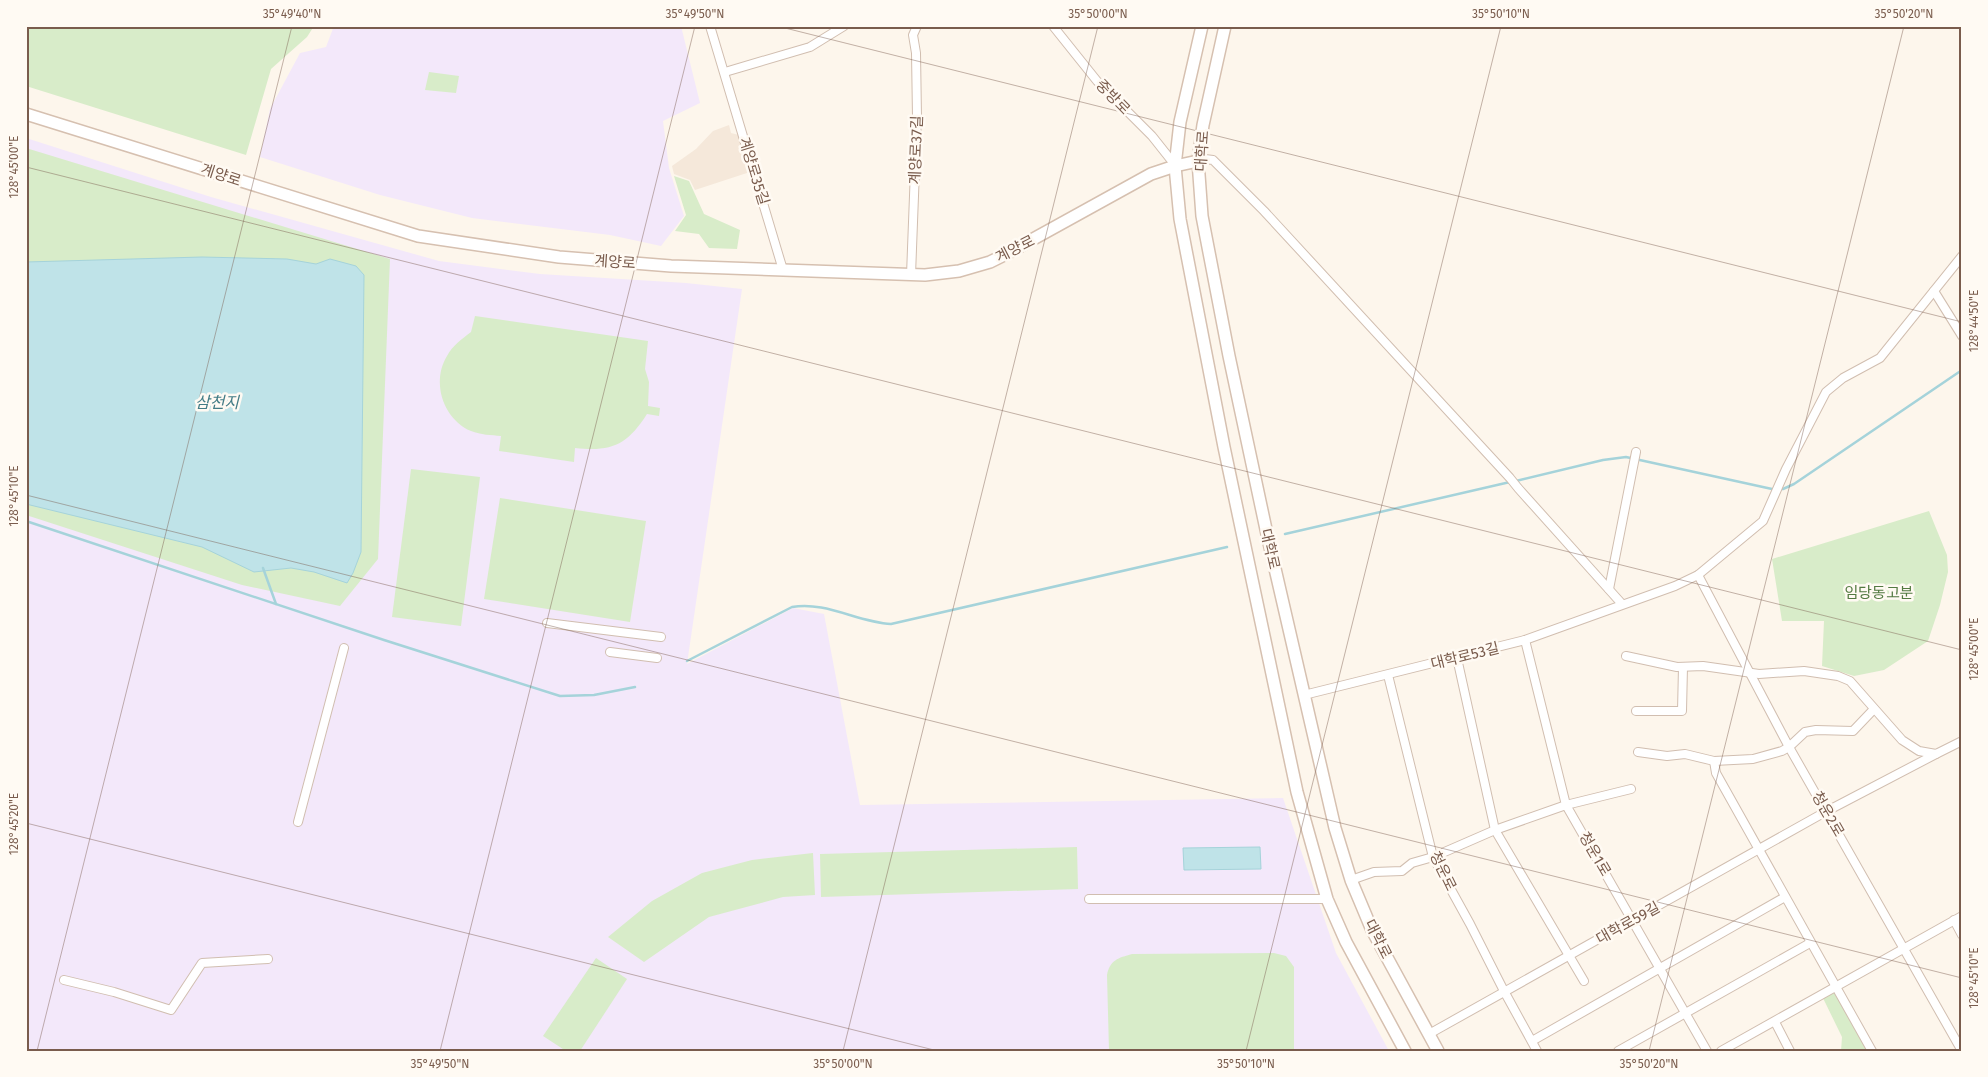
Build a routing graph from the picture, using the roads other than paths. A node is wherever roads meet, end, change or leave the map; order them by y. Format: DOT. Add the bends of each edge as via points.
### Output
graph roads {
  1 [pos="710,26"];
  2 [pos="844,26"];
  3 [pos="917,26"];
  4 [pos="1053,26"];
  5 [pos="1202,26"];
  6 [pos="1225,26"];
  7 [pos="725,72"];
  8 [pos="26,114"];
  9 [pos="1198,162"];
  10 [pos="1175,166"];
  11 [pos="1962,256"];
  12 [pos="783,270"];
  13 [pos="911,275"];
  14 [pos="1934,291"];
  15 [pos="1962,336"];
  16 [pos="1636,452"];
  17 [pos="1698,576"];
  18 [pos="1609,588"];
  19 [pos="1622,604"];
  20 [pos="547,623"];
  21 [pos="661,638"];
  22 [pos="1525,640"];
  23 [pos="344,648"];
  24 [pos="610,652"];
  25 [pos="1626,656"];
  26 [pos="657,658"];
  27 [pos="1457,658"];
  28 [pos="1683,666"];
  29 [pos="1749,673"];
  30 [pos="1388,675"];
  31 [pos="1304,695"];
  32 [pos="1874,709"];
  33 [pos="1636,711"];
  34 [pos="1962,741"];
  35 [pos="1789,747"];
  36 [pos="1638,752"];
  37 [pos="1936,754"];
  38 [pos="1714,761"];
  39 [pos="1631,789"];
  40 [pos="1566,805"];
  41 [pos="1827,811"];
  42 [pos="298,822"];
  43 [pos="1496,830"];
  44 [pos="1759,849"];
  45 [pos="1433,857"];
  46 [pos="1351,880"];
  47 [pos="1785,897"];
  48 [pos="1089,899"];
  49 [pos="1327,899"];
  50 [pos="1962,916"];
  51 [pos="1634,920"];
  52 [pos="1954,920"];
  53 [pos="1962,935"];
  54 [pos="1810,943"];
  55 [pos="1903,948"];
  56 [pos="1568,956"];
  57 [pos="268,959"];
  58 [pos="1660,967"];
  59 [pos="64,980"];
  60 [pos="1584,981"];
  61 [pos="1835,988"];
  62 [pos="1504,992"];
  63 [pos="1686,1013"];
  64 [pos="1775,1022"];
  65 [pos="1429,1034"];
  66 [pos="1532,1041"];
  67 [pos="1405,1051"];
  68 [pos="1438,1051"];
  69 [pos="1537,1051"];
  70 [pos="1618,1051"];
  71 [pos="1707,1051"];
  72 [pos="1721,1051"];
  73 [pos="1790,1051"];
  74 [pos="1872,1051"];
  75 [pos="1962,1051"];
  1 -- 7 [label="street, 계양로35길"];
  2 -- 7 [label="street" via="810,47"];
  3 -- 13 [label="street, 계양로37길" via="914,35 917,117"];
  4 -- 10 [label="street, 중방로" via="1097,81 1152,136"];
  5 -- 10 [label="main road" via="1180,122"];
  6 -- 9 [label="main road, 대학로"];
  7 -- 12 [label="street, 계양로35길"];
  8 -- 12 [label="main road, 계양로" via="418,236 611,263"];
  9 -- 10 [label="main road, 계양로"];
  9 -- 18 [label="street" via="1205,159 1219,164"];
  9 -- 31 [label="main road, 대학로" via="1202,216 1228,347"];
  10 -- 13 [label="main road, 계양로" via="1151,174 990,262 959,271"];
  10 -- 49 [label="main road" via="1180,219 1224,447 1297,792"];
  11 -- 14 [label="street, 대학로53길"];
  12 -- 13 [label="main road, 계양로"];
  14 -- 15 [label="street"];
  14 -- 17 [label="street, 대학로53길" via="1880,358 1842,378 1826,392 1762,522"];
  16 -- 18 [label="street"];
  17 -- 19 [label="street, 대학로53길"];
  17 -- 29 [label="street, 청운2로"];
  18 -- 19 [label="street"];
  19 -- 22 [label="street, 대학로53길"];
  20 -- 21 [label="street"];
  22 -- 27 [label="street, 대학로53길"];
  22 -- 40 [label="street, 청운1로"];
  23 -- 42 [label="street"];
  24 -- 26 [label="street"];
  25 -- 28 [label="street"];
  27 -- 30 [label="street, 대학로53길"];
  27 -- 43 [label="street"];
  28 -- 29 [label="street"];
  28 -- 33 [label="street" via="1682,711"];
  29 -- 32 [label="street" via="1804,671 1838,676 1850,681"];
  29 -- 35 [label="street, 청운2로"];
  30 -- 31 [label="street, 대학로53길"];
  30 -- 45 [label="street, 청운로"];
  31 -- 46 [label="main road, 대학로"];
  32 -- 35 [label="street" via="1853,731 1805,732"];
  32 -- 37 [label="street" via="1902,740 1919,751"];
  34 -- 37 [label="street, 대학로59길"];
  35 -- 38 [label="street" via="1753,759"];
  35 -- 41 [label="street, 청운2로"];
  36 -- 38 [label="street" via="1667,756 1685,754"];
  37 -- 41 [label="street, 대학로59길"];
  38 -- 44 [label="street" via="1716,773"];
  39 -- 40 [label="street"];
  40 -- 43 [label="street"];
  40 -- 51 [label="street, 청운1로"];
  41 -- 44 [label="street, 대학로59길"];
  41 -- 55 [label="street, 청운2로"];
  43 -- 45 [label="street"];
  43 -- 56 [label="street"];
  44 -- 47 [label="street"];
  44 -- 51 [label="street, 대학로59길"];
  45 -- 46 [label="street" via="1412,863 1402,871 1374,872"];
  45 -- 62 [label="street, 청운로"];
  46 -- 65 [label="main road, 대학로" via="1372,930"];
  47 -- 54 [label="street"];
  47 -- 58 [label="street"];
  48 -- 49 [label="street"];
  49 -- 67 [label="main road" via="1346,942"];
  50 -- 52 [label="street"];
  51 -- 56 [label="street, 대학로59길"];
  51 -- 58 [label="street, 청운1로"];
  52 -- 53 [label="street"];
  52 -- 55 [label="street"];
  54 -- 61 [label="street"];
  54 -- 63 [label="street"];
  55 -- 61 [label="street"];
  55 -- 75 [label="street, 청운2로"];
  56 -- 60 [label="street"];
  56 -- 62 [label="street, 대학로59길"];
  57 -- 59 [label="street" via="202,963 171,1010"];
  58 -- 63 [label="street, 청운1로"];
  58 -- 66 [label="street"];
  61 -- 64 [label="street"];
  61 -- 74 [label="street"];
  62 -- 65 [label="street, 대학로59길"];
  62 -- 66 [label="street, 청운로"];
  63 -- 70 [label="street"];
  63 -- 71 [label="street, 청운1로"];
  64 -- 72 [label="street"];
  64 -- 73 [label="street"];
  65 -- 68 [label="main road, 대학로"];
  66 -- 69 [label="street, 청운로"];
}
